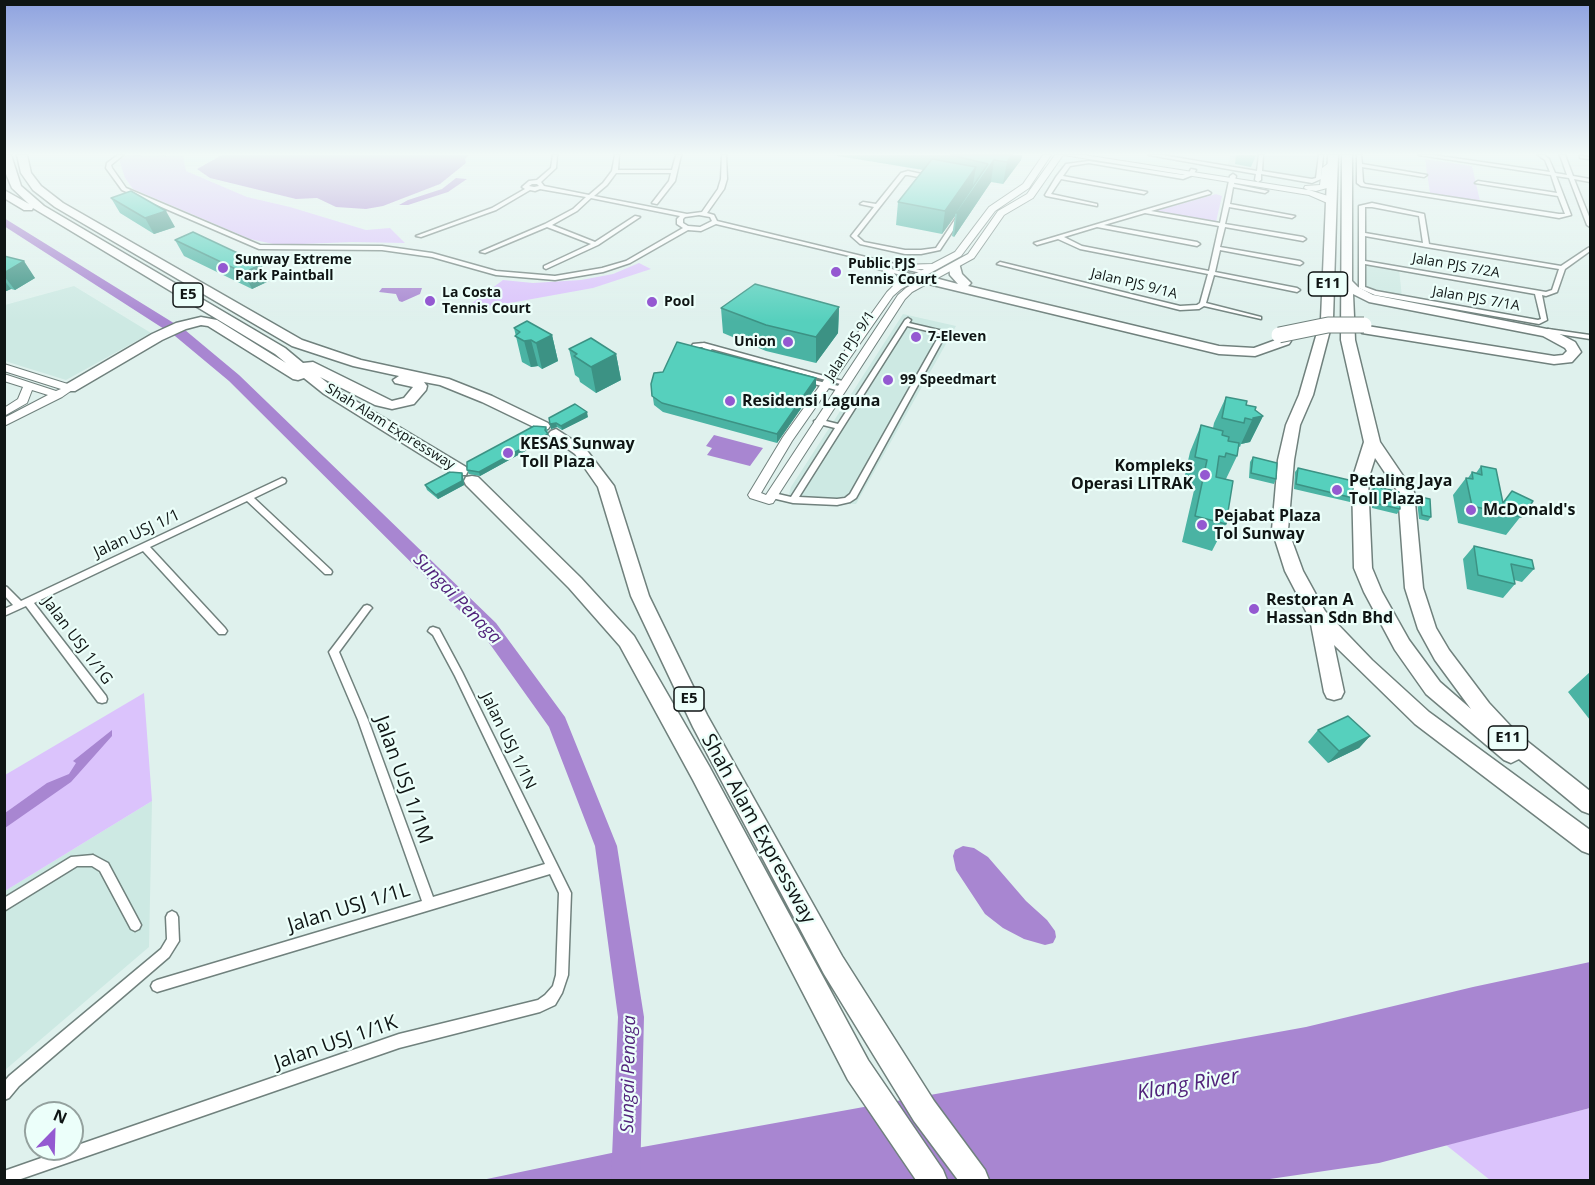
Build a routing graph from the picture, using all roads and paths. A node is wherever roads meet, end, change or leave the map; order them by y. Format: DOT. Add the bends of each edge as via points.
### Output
graph roads {
  1 [pos="32,210"];
  2 [pos="46,210"];
  3 [pos="68,210"];
  4 [pos="172,210"];
  5 [pos="490,210"];
  6 [pos="571,210"];
  7 [pos="640,210"];
  8 [pos="659,210"];
  9 [pos="706,210"];
  10 [pos="874,210"];
  11 [pos="963,210"];
  12 [pos="991,210"];
  13 [pos="1006,210"];
  14 [pos="1149,210"];
  15 [pos="1225,210"];
  16 [pos="1258,210"];
  17 [pos="1332,210"];
  18 [pos="1347,210"];
  19 [pos="1362,210"];
  20 [pos="1403,210"];
  21 [pos="1526,210"];
  22 [pos="1566,210"];
  23 [pos="1584,210"];
  24 [pos="1143,212"];
  25 [pos="704,213"];
  26 [pos="686,215"];
  27 [pos="1292,216"];
  28 [pos="637,217"];
  29 [pos="680,219"];
  30 [pos="716,222"];
  31 [pos="547,225"];
  32 [pos="1221,225"];
  33 [pos="1590,225"];
  34 [pos="1096,226"];
  35 [pos="709,227"];
  36 [pos="687,228"];
  37 [pos="1361,234"];
  38 [pos="419,236"];
  39 [pos="1059,237"];
  40 [pos="1303,239"];
  41 [pos="95,240"];
  42 [pos="1037,243"];
  43 [pos="596,244"];
  44 [pos="1197,244"];
  45 [pos="1426,245"];
  46 [pos="1217,248"];
  47 [pos="1590,249"];
  48 [pos="483,252"];
  49 [pos="1362,262"];
  50 [pos="1300,263"];
  51 [pos="1000,264"];
  52 [pos="955,266"];
  53 [pos="546,267"];
  54 [pos="902,267"];
  55 [pos="1562,268"];
  56 [pos="886,269"];
  57 [pos="1212,272"];
  58 [pos="929,274"];
  59 [pos="1346,281"];
  60 [pos="958,284"];
  61 [pos="904,288"];
  62 [pos="1297,290"];
  63 [pos="1538,292"];
  64 [pos="1203,304"];
  65 [pos="1348,309"];
  66 [pos="1259,318"];
  67 [pos="1366,327"];
  68 [pos="1533,329"];
  69 [pos="1444,340"];
  70 [pos="1590,345"];
  71 [pos="311,350"];
  72 [pos="280,351"];
  73 [pos="4,367"];
  74 [pos="4,377"];
  75 [pos="826,382"];
  76 [pos="29,385"];
  77 [pos="842,386"];
  78 [pos="329,391"];
  79 [pos="64,392"];
  80 [pos="9,411"];
  81 [pos="818,422"];
  82 [pos="4,423"];
  83 [pos="840,427"];
  84 [pos="1372,441"];
  85 [pos="282,481"];
  86 [pos="771,496"];
  87 [pos="248,497"];
  88 [pos="793,500"];
  89 [pos="144,547"];
  90 [pos="328,572"];
  91 [pos="4,589"];
  92 [pos="24,604"];
  93 [pos="367,609"];
  94 [pos="4,613"];
  95 [pos="1318,616"];
  96 [pos="222,631"];
  97 [pos="433,631"];
  98 [pos="1334,692"];
  99 [pos="102,699"];
  100 [pos="1590,804"];
  101 [pos="1586,831"];
  102 [pos="553,867"];
  103 [pos="429,904"];
  104 [pos="4,905"];
  105 [pos="172,917"];
  106 [pos="135,925"];
  107 [pos="157,986"];
  108 [pos="4,1094"];
  109 [pos="4,1178"];
  110 [pos="933,1180"];
  111 [pos="975,1180"];
  1 -- 41 [label="highway"];
  2 -- 41 [label="highway, Shah Alam Expressway / E5"];
  3 -- 71 [label="highway, Shah Alam Expressway / E5"];
  4 -- 36 [label="street" via="246,243 267,248 382,248 432,255 496,273 555,278 628,262"];
  5 -- 38 [label="street"];
  6 -- 31 [label="street"];
  7 -- 29 [label="street"];
  8 -- 26 [label="street"];
  9 -- 25 [label="street"];
  10 -- 11 [label="street" via="854,236 862,243 921,252 938,249"];
  12 -- 58 [label="main road" via="962,250"];
  13 -- 52 [label="main road" via="971,255"];
  14 -- 24 [label="street"];
  15 -- 32 [label="street"];
  16 -- 27 [label="street"];
  17 -- 95 [label="highway, E11" via="1327,319 1306,395 1293,425 1280,530 1305,595"];
  18 -- 59 [label="highway, E11"];
  19 -- 37 [label="street"];
  20 -- 45 [label="street" via="1422,215"];
  21 -- 22 [label="street" via="1565,216"];
  23 -- 33 [label="street"];
  24 -- 32 [label="street"];
  24 -- 34 [label="street"];
  25 -- 26 [label="street"];
  25 -- 30 [label="street"];
  26 -- 29 [label="street"];
  28 -- 43 [label="street"];
  29 -- 36 [label="street" via="680,224"];
  30 -- 35 [label="street"];
  30 -- 54 [label="street"];
  31 -- 43 [label="street"];
  31 -- 48 [label="street"];
  32 -- 40 [label="street"];
  32 -- 46 [label="street"];
  34 -- 39 [label="street"];
  34 -- 44 [label="street"];
  35 -- 36 [label="street"];
  35 -- 56 [label="street"];
  37 -- 45 [label="street"];
  37 -- 49 [label="street"];
  39 -- 42 [label="street"];
  39 -- 57 [label="street" via="1080,247"];
  41 -- 72 [label="highway, Shah Alam Expressway / E5"];
  43 -- 53 [label="street"];
  45 -- 55 [label="street"];
  46 -- 50 [label="street"];
  46 -- 57 [label="street"];
  47 -- 55 [label="street"];
  49 -- 63 [label="street, Jalan PJS 7/2A"];
  49 -- 63 [label="street, Jalan PJS 7/1A" via="1362,288 1375,293 1539,322 1544,320"];
  51 -- 64 [label="street, Jalan PJS 9/1A" via="1180,308"];
  52 -- 58 [label="main road"];
  52 -- 60 [label="highway"];
  54 -- 58 [label="street"];
  54 -- 58 [label="main road" via="922,267"];
  55 -- 63 [label="street, Jalan PJS 7/2A" via="1555,291"];
  56 -- 58 [label="street"];
  56 -- 61 [label="main road"];
  57 -- 62 [label="street"];
  57 -- 64 [label="street"];
  58 -- 60 [label="highway"];
  58 -- 61 [label="main road, Jalan PJS 9/1"];
  59 -- 65 [label="highway, E11"];
  59 -- 68 [label="highway" via="1369,298"];
  60 -- 61 [label="highway"];
  60 -- 67 [label="highway" via="1219,350 1255,352 1281,338"];
  61 -- 75 [label="main road, Jalan PJS 9/1" via="873,316"];
  61 -- 77 [label="main road, Jalan PJS 9/1"];
  64 -- 66 [label="street, Jalan PJS 9/1A"];
  65 -- 67 [label="highway" via="1374,304 1529,332 1548,338 1560,348 1542,353 1406,329"];
  65 -- 84 [label="highway, E11" via="1348,340"];
  67 -- 69 [label="highway"];
  68 -- 69 [label="highway" via="1564,340 1573,355 1562,360 1544,359"];
  68 -- 70 [label="street"];
  69 -- 70 [label="highway" via="1545,364 1569,364"];
  71 -- 72 [label="highway" via="353,368 416,382 419,390 400,404 380,402"];
  71 -- 111 [label="highway, Shah Alam Expressway / E5" via="433,379 487,399 549,430 580,451 606,486 645,606 700,721 833,965 924,1111"];
  72 -- 78 [label="highway, Shah Alam Expressway / E5"];
  73 -- 79 [label="main road"];
  74 -- 76 [label="main road"];
  75 -- 75 [label="street" via="707,346 708,350 702,353"];
  75 -- 77 [label="street"];
  75 -- 86 [label="main road, Jalan PJS 9/1" via="754,495"];
  76 -- 79 [label="main road"];
  76 -- 80 [label="main road" via="27,395"];
  77 -- 81 [label="main road, Jalan PJS 9/1"];
  78 -- 79 [label="highway" via="291,374 212,323 201,321 157,337"];
  78 -- 110 [label="highway, Shah Alam Expressway / E5" via="466,476 575,583 627,641 858,1070"];
  79 -- 82 [label="main road"];
  81 -- 83 [label="street"];
  81 -- 86 [label="main road, Jalan PJS 9/1"];
  83 -- 88 [label="street"];
  83 -- 88 [label="street" via="907,322 943,334 853,496 837,502"];
  84 -- 100 [label="highway, E11" via="1406,492 1414,588 1427,629 1442,656 1511,740"];
  84 -- 101 [label="highway, E11" via="1360,480 1363,568 1381,609 1433,688"];
  85 -- 87 [label="street, Jalan USJ 1/1"];
  86 -- 88 [label="street"];
  87 -- 89 [label="street, Jalan USJ 1/1"];
  87 -- 90 [label="street"];
  89 -- 92 [label="street, Jalan USJ 1/1"];
  89 -- 96 [label="street"];
  91 -- 92 [label="street, Jalan USJ 1/1G"];
  92 -- 94 [label="street, Jalan USJ 1/1"];
  92 -- 99 [label="street, Jalan USJ 1/1G"];
  93 -- 103 [label="street, Jalan USJ 1/1M" via="334,652 363,720"];
  95 -- 98 [label="highway"];
  95 -- 101 [label="highway, E11" via="1422,718"];
  97 -- 102 [label="street, Jalan USJ 1/1N" via="459,675"];
  102 -- 103 [label="street, Jalan USJ 1/1L"];
  102 -- 109 [label="street, Jalan USJ 1/1K" via="565,893 561,975 558,989 540,1006 399,1041"];
  103 -- 107 [label="street, Jalan USJ 1/1L"];
  104 -- 106 [label="street" via="75,861 93,860 100,863"];
  105 -- 108 [label="street" via="173,941 165,953 14,1081"];
}
